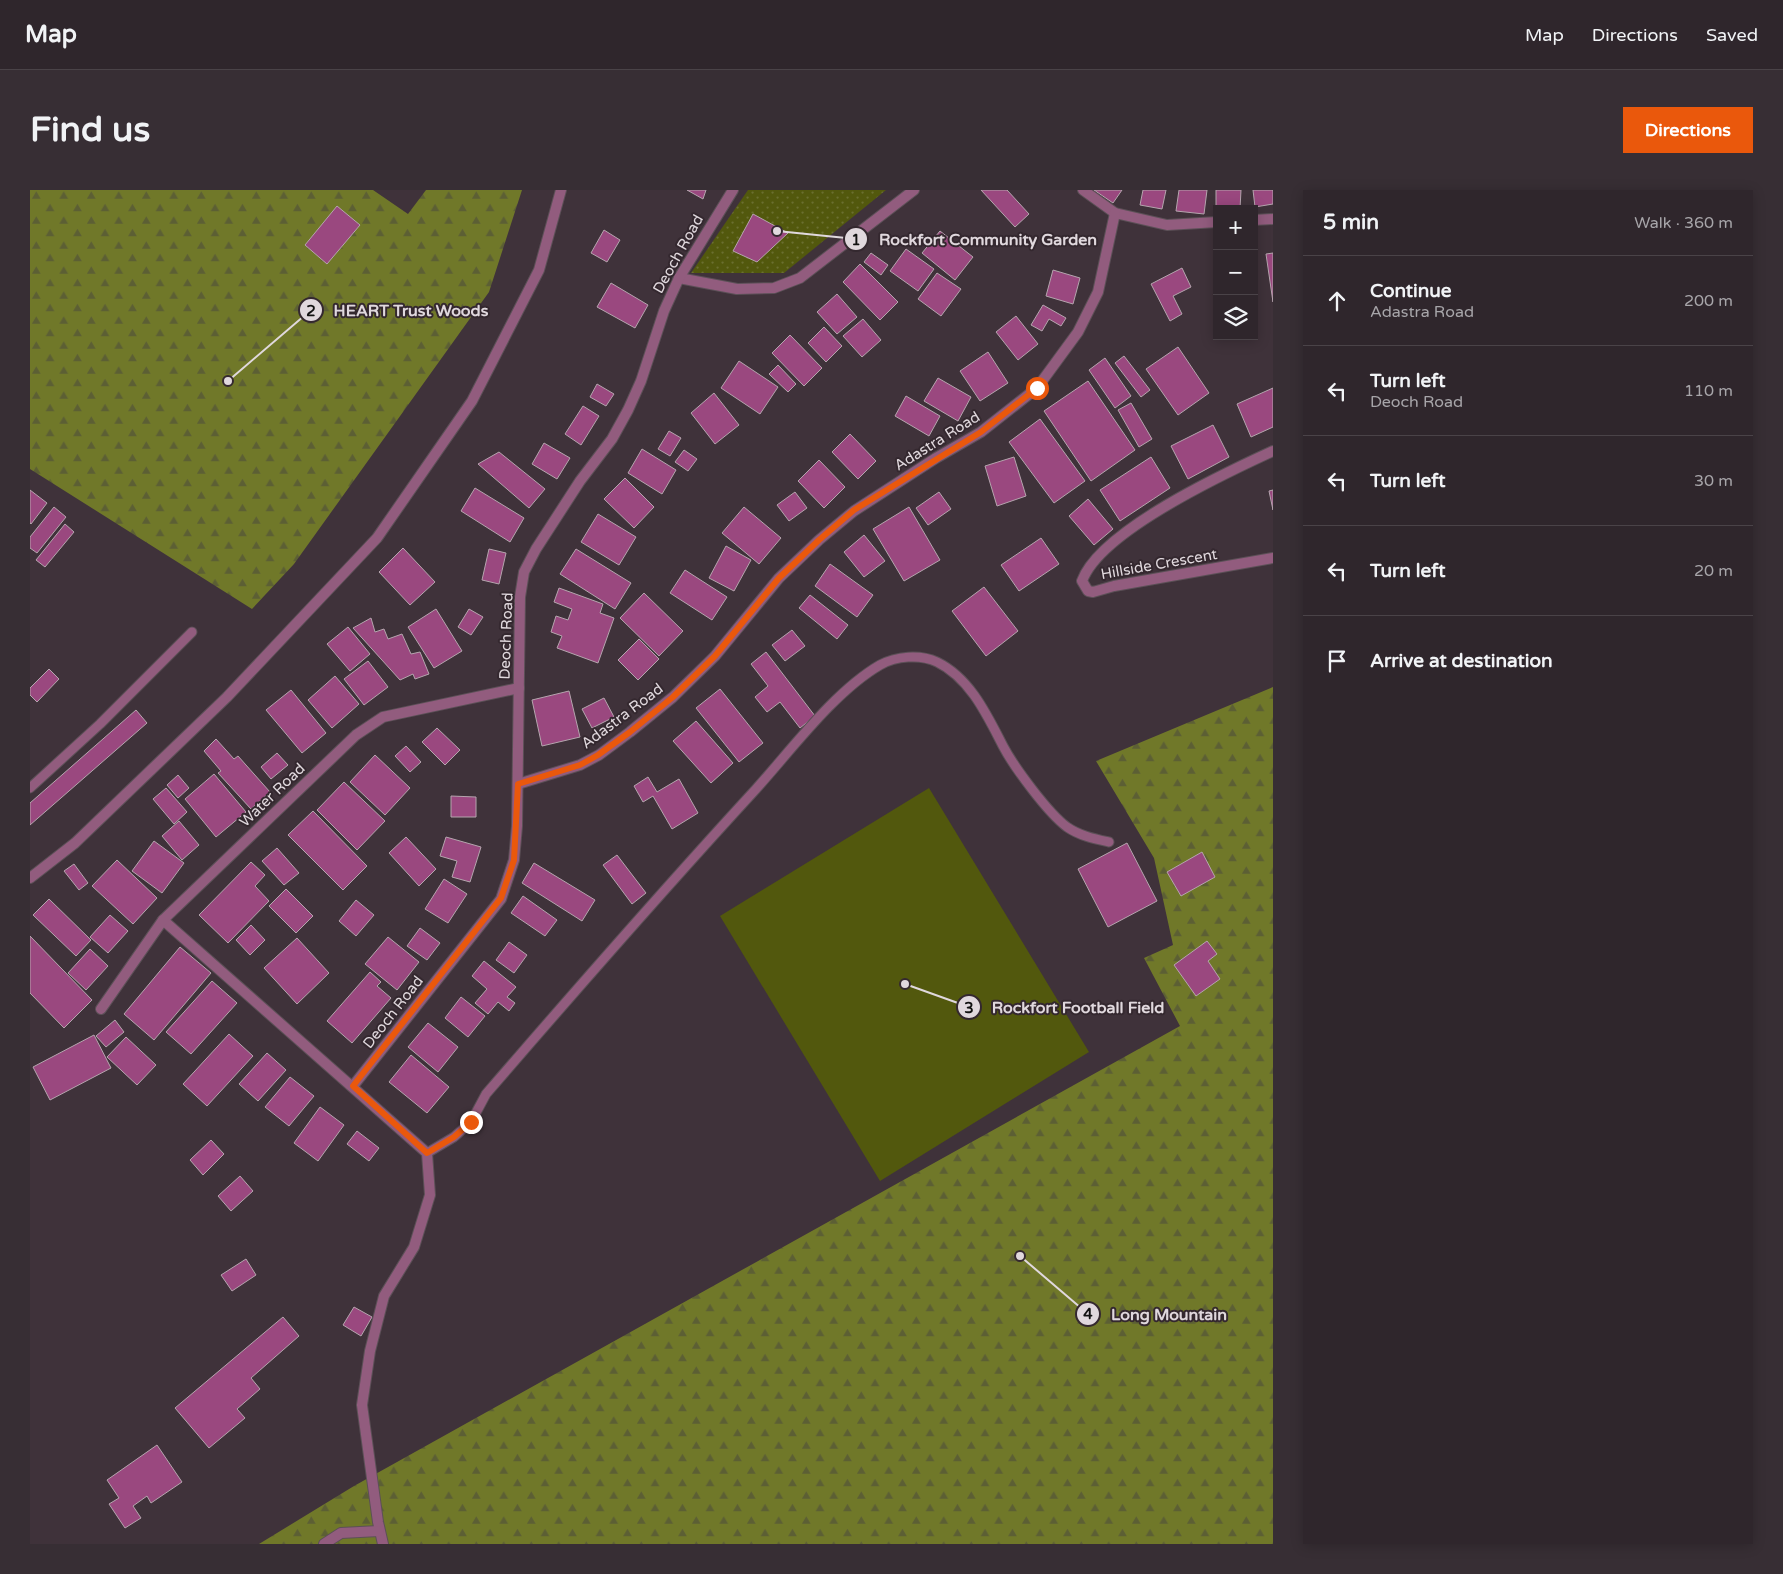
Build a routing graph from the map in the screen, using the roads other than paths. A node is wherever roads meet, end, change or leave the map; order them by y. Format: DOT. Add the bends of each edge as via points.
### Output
graph roads {
  1 [pos="561,190"];
  2 [pos="733,190"];
  3 [pos="914,190"];
  4 [pos="1083,190"];
  5 [pos="1115,213"];
  6 [pos="1273,219"];
  7 [pos="1258,220"];
  8 [pos="1213,222"];
  9 [pos="679,278"];
  10 [pos="1273,450"];
  11 [pos="1273,558"];
  12 [pos="192,632"];
  13 [pos="519,688"];
  14 [pos="518,784"];
  15 [pos="30,788"];
  16 [pos="1110,842"];
  17 [pos="30,878"];
  18 [pos="163,920"];
  19 [pos="101,1009"];
  20 [pos="353,1086"];
  21 [pos="427,1153"];
  22 [pos="380,1531"];
  23 [pos="324,1544"];
  24 [pos="383,1544"];
  1 -- 17 [label="street" via="540,270 472,401 377,538 227,698 75,843"];
  2 -- 9 [label="street, Deoch Road"];
  3 -- 9 [label="street" via="800,278 774,288 737,289"];
  4 -- 5 [label="street"];
  5 -- 8 [label="street" via="1166,225"];
  5 -- 14 [label="street, Adastra Road" via="1098,292 1078,332 1037,388 981,432 854,510 779,578 715,656 673,697 630,732 580,765"];
  6 -- 7 [label="street"];
  9 -- 13 [label="street, Deoch Road" via="628,410 524,572 520,597"];
  10 -- 11 [label="street, Hillside Crescent" via="1158,510 1096,558 1082,581 1088,591 1093,592"];
  12 -- 15 [label="lane"];
  13 -- 14 [label="street, Deoch Road"];
  13 -- 18 [label="street, Water Road" via="383,717 356,735"];
  14 -- 20 [label="street, Deoch Road" via="514,860 501,898"];
  16 -- 21 [label="lane" via="1066,827 1030,787 1004,747 989,715 957,676 936,662 919,658 901,657 882,664 855,682 830,707 680,872 486,1094 471,1122"];
  18 -- 19 [label="street, Water Road"];
  18 -- 20 [label="street"];
  20 -- 21 [label="street"];
  21 -- 22 [label="street" via="430,1196 414,1247 384,1296 370,1350 362,1405"];
  22 -- 23 [label="street" via="342,1533"];
  22 -- 24 [label="street"];
}
